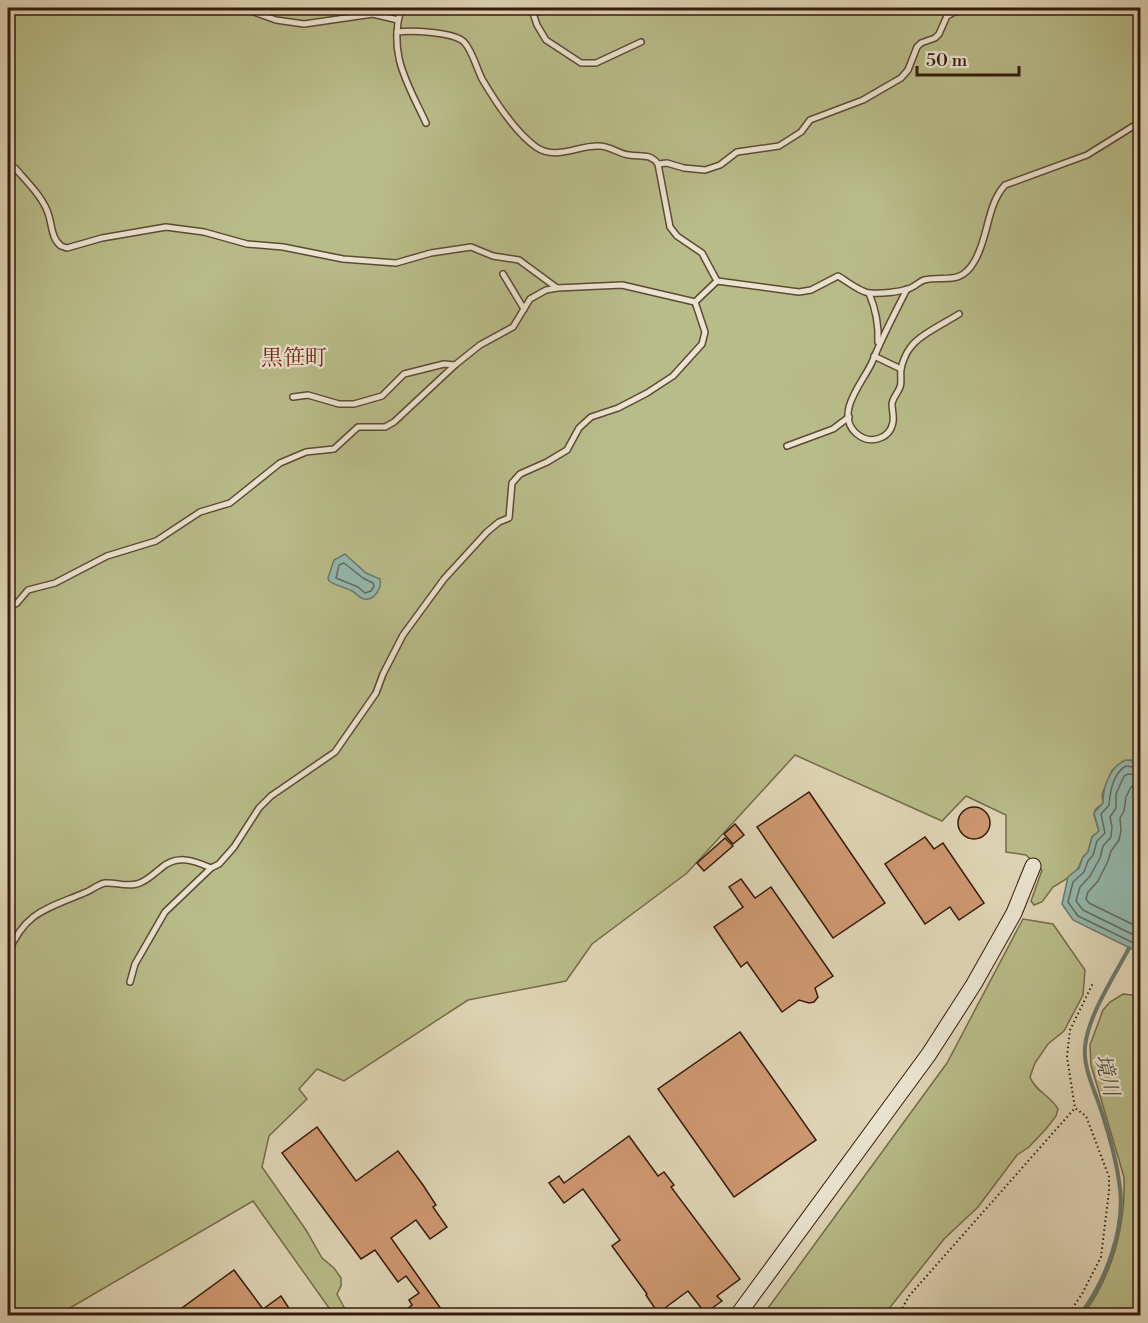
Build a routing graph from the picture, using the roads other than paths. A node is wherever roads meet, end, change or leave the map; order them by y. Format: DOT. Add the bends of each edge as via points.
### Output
graph roads {
  1 [pos="243,8"];
  2 [pos="401,8"];
  3 [pos="536,8"];
  4 [pos="962,8"];
  5 [pos="398,20"];
  6 [pos="397,32"];
  7 [pos="641,42"];
  8 [pos="426,123"];
  9 [pos="1140,123"];
  10 [pos="658,164"];
  11 [pos="8,166"];
  12 [pos="503,274"];
  13 [pos="717,281"];
  14 [pos="556,288"];
  15 [pos="907,289"];
  16 [pos="868,294"];
  17 [pos="695,302"];
  18 [pos="524,309"];
  19 [pos="959,314"];
  20 [pos="878,344"];
  21 [pos="874,356"];
  22 [pos="455,365"];
  23 [pos="901,369"];
  24 [pos="293,397"];
  25 [pos="849,417"];
  26 [pos="787,446"];
  27 [pos="8,609"];
  28 [pos="1034,866"];
  29 [pos="211,868"];
  30 [pos="8,953"];
  31 [pos="130,981"];
  32 [pos="737,1316"];
  1 -- 5 [label="lane" via="276,20 304,24 373,14"];
  2 -- 5 [label="lane"];
  3 -- 7 [label="lane" via="533,13 546,40 582,63 596,63"];
  4 -- 10 [label="lane" via="947,16 935,38 917,47 901,78 863,100 810,120 801,132 779,146 737,152 705,170"];
  5 -- 6 [label="lane"];
  6 -- 8 [label="lane" via="400,67"];
  6 -- 10 [label="lane" via="454,36 464,42 482,79 514,125 537,148 554,154 598,145 654,158"];
  9 -- 15 [label="lane" via="1087,155 1005,185 992,207 986,237 974,263 952,280 925,280"];
  10 -- 13 [label="lane" via="670,227 702,253"];
  11 -- 14 [label="lane" via="15,168 44,204 54,236 67,248 166,227 247,244 396,263 431,252 471,247 519,260"];
  12 -- 18 [label="lane"];
  13 -- 16 [label="lane" via="799,292 838,276"];
  13 -- 17 [label="lane"];
  14 -- 17 [label="lane" via="622,285"];
  14 -- 18 [label="lane" via="530,299"];
  15 -- 16 [label="lane"];
  15 -- 20 [label="lane"];
  16 -- 20 [label="lane" via="877,318"];
  17 -- 29 [label="lane" via="705,332 702,344 673,376 618,408 591,417 579,428 567,450 520,474 512,483 509,518 487,532 444,579 403,635 376,693 335,752 271,796 234,848"];
  18 -- 22 [label="lane" via="513,327 480,345"];
  19 -- 23 [label="lane" via="916,342"];
  20 -- 21 [label="lane"];
  21 -- 23 [label="lane"];
  21 -- 25 [label="lane" via="854,392"];
  22 -- 24 [label="lane" via="404,374 382,396 354,404 308,395"];
  22 -- 27 [label="lane" via="385,427 358,427 334,449 306,452 280,463 230,503 201,512 156,541 107,556 55,583 28,590"];
  23 -- 25 [label="lane" via="901,386 894,398 893,424 888,434 872,440 859,436"];
  25 -- 26 [label="lane" via="833,429"];
  28 -- 32 [label="street" via="1014,914 930,1054"];
  29 -- 30 [label="lane" via="192,859 177,860 134,885 104,883 33,915 14,938"];
  29 -- 31 [label="lane" via="165,912 135,964"];
}
